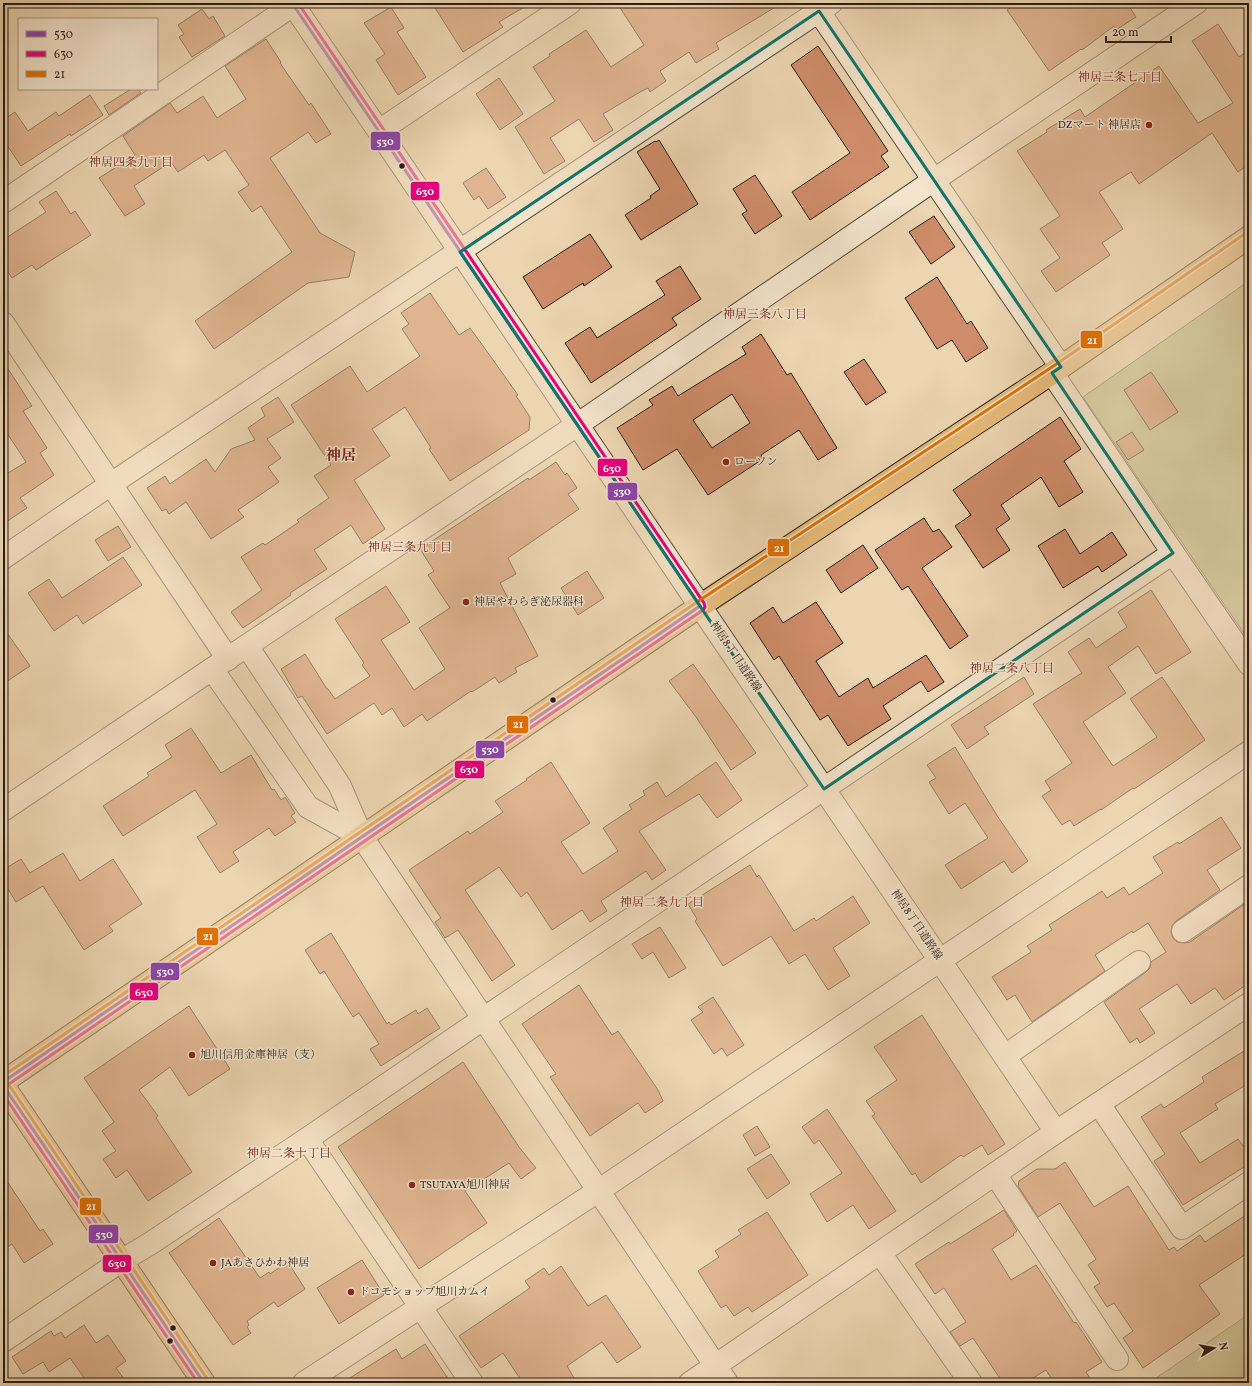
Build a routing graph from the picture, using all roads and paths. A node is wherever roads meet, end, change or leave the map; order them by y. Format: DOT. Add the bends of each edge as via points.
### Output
graph roads {
  1 [pos="570,3"];
  2 [pos="1196,3"];
  3 [pos="293,4"];
  4 [pos="821,6"];
  5 [pos="378,131"];
  6 [pos="934,180"];
  7 [pos="3,202"];
  8 [pos="1249,237"];
  9 [pos="460,252"];
  10 [pos="3,323"];
  11 [pos="1057,370"];
  12 [pos="577,425"];
  13 [pos="111,484"];
  14 [pos="1173,553"];
  15 [pos="3,558"];
  16 [pos="700,606"];
  17 [pos="247,646"];
  18 [pos="220,664"];
  19 [pos="1249,664"];
  20 [pos="1249,752"];
  21 [pos="824,789"];
  22 [pos="3,810"];
  23 [pos="362,837"];
  24 [pos="1249,886"];
  25 [pos="1183,931"];
  26 [pos="940,961"];
  27 [pos="1139,962"];
  28 [pos="1249,1004"];
  29 [pos="483,1019"];
  30 [pos="1005,1056"];
  31 [pos="3,1082"];
  32 [pos="3,1085"];
  33 [pos="1099,1104"];
  34 [pos="1056,1132"];
  35 [pos="307,1139"];
  36 [pos="995,1174"];
  37 [pos="1249,1183"];
  38 [pos="598,1191"];
  39 [pos="880,1253"];
  40 [pos="122,1261"];
  41 [pos="420,1306"];
  42 [pos="3,1341"];
  43 [pos="1117,1358"];
  44 [pos="721,1375"];
  45 [pos="204,1383"];
  46 [pos="304,1383"];
  47 [pos="472,1383"];
  48 [pos="690,1383"];
  49 [pos="971,1383"];
  1 -- 5 [label="street"];
  2 -- 6 [label="street"];
  3 -- 5 [label="street, 神居8丁目道路線"];
  3 -- 7 [label="street"];
  4 -- 6 [label="street"];
  4 -- 9 [label="street"];
  5 -- 9 [label="street, 神居8丁目道路線"];
  6 -- 11 [label="street"];
  6 -- 12 [label="street"];
  8 -- 11 [label="main road"];
  9 -- 12 [label="street, 神居8丁目道路線"];
  9 -- 13 [label="street"];
  10 -- 13 [label="street"];
  11 -- 14 [label="street"];
  11 -- 16 [label="main road"];
  12 -- 16 [label="street, 神居8丁目道路線"];
  12 -- 17 [label="street"];
  13 -- 15 [label="street"];
  13 -- 18 [label="street"];
  14 -- 19 [label="street"];
  14 -- 21 [label="street"];
  16 -- 21 [label="street, 神居8丁目道路線"];
  16 -- 23 [label="main road"];
  17 -- 18 [label="street"];
  17 -- 23 [label="street" via="340,786"];
  18 -- 22 [label="street"];
  18 -- 23 [label="street" via="308,806"];
  20 -- 26 [label="street"];
  21 -- 26 [label="street, 神居8丁目道路線"];
  21 -- 29 [label="street"];
  23 -- 29 [label="street"];
  23 -- 31 [label="main road"];
  24 -- 25 [label="street"];
  26 -- 30 [label="street, 神居8丁目道路線"];
  26 -- 38 [label="street"];
  27 -- 30 [label="street"];
  28 -- 33 [label="street"];
  29 -- 35 [label="street"];
  29 -- 38 [label="street"];
  30 -- 34 [label="street, 神居8丁目道路線"];
  32 -- 40 [label="main road"];
  33 -- 34 [label="street"];
  33 -- 37 [label="street" via="1182,1228"];
  34 -- 36 [label="street"];
  35 -- 40 [label="street"];
  35 -- 41 [label="street"];
  36 -- 39 [label="street"];
  36 -- 43 [label="street"];
  38 -- 41 [label="street"];
  38 -- 44 [label="street"];
  39 -- 44 [label="street"];
  39 -- 49 [label="street"];
  40 -- 42 [label="street"];
  40 -- 45 [label="main road"];
  41 -- 46 [label="street"];
  41 -- 47 [label="street"];
  44 -- 48 [label="street"];
}
